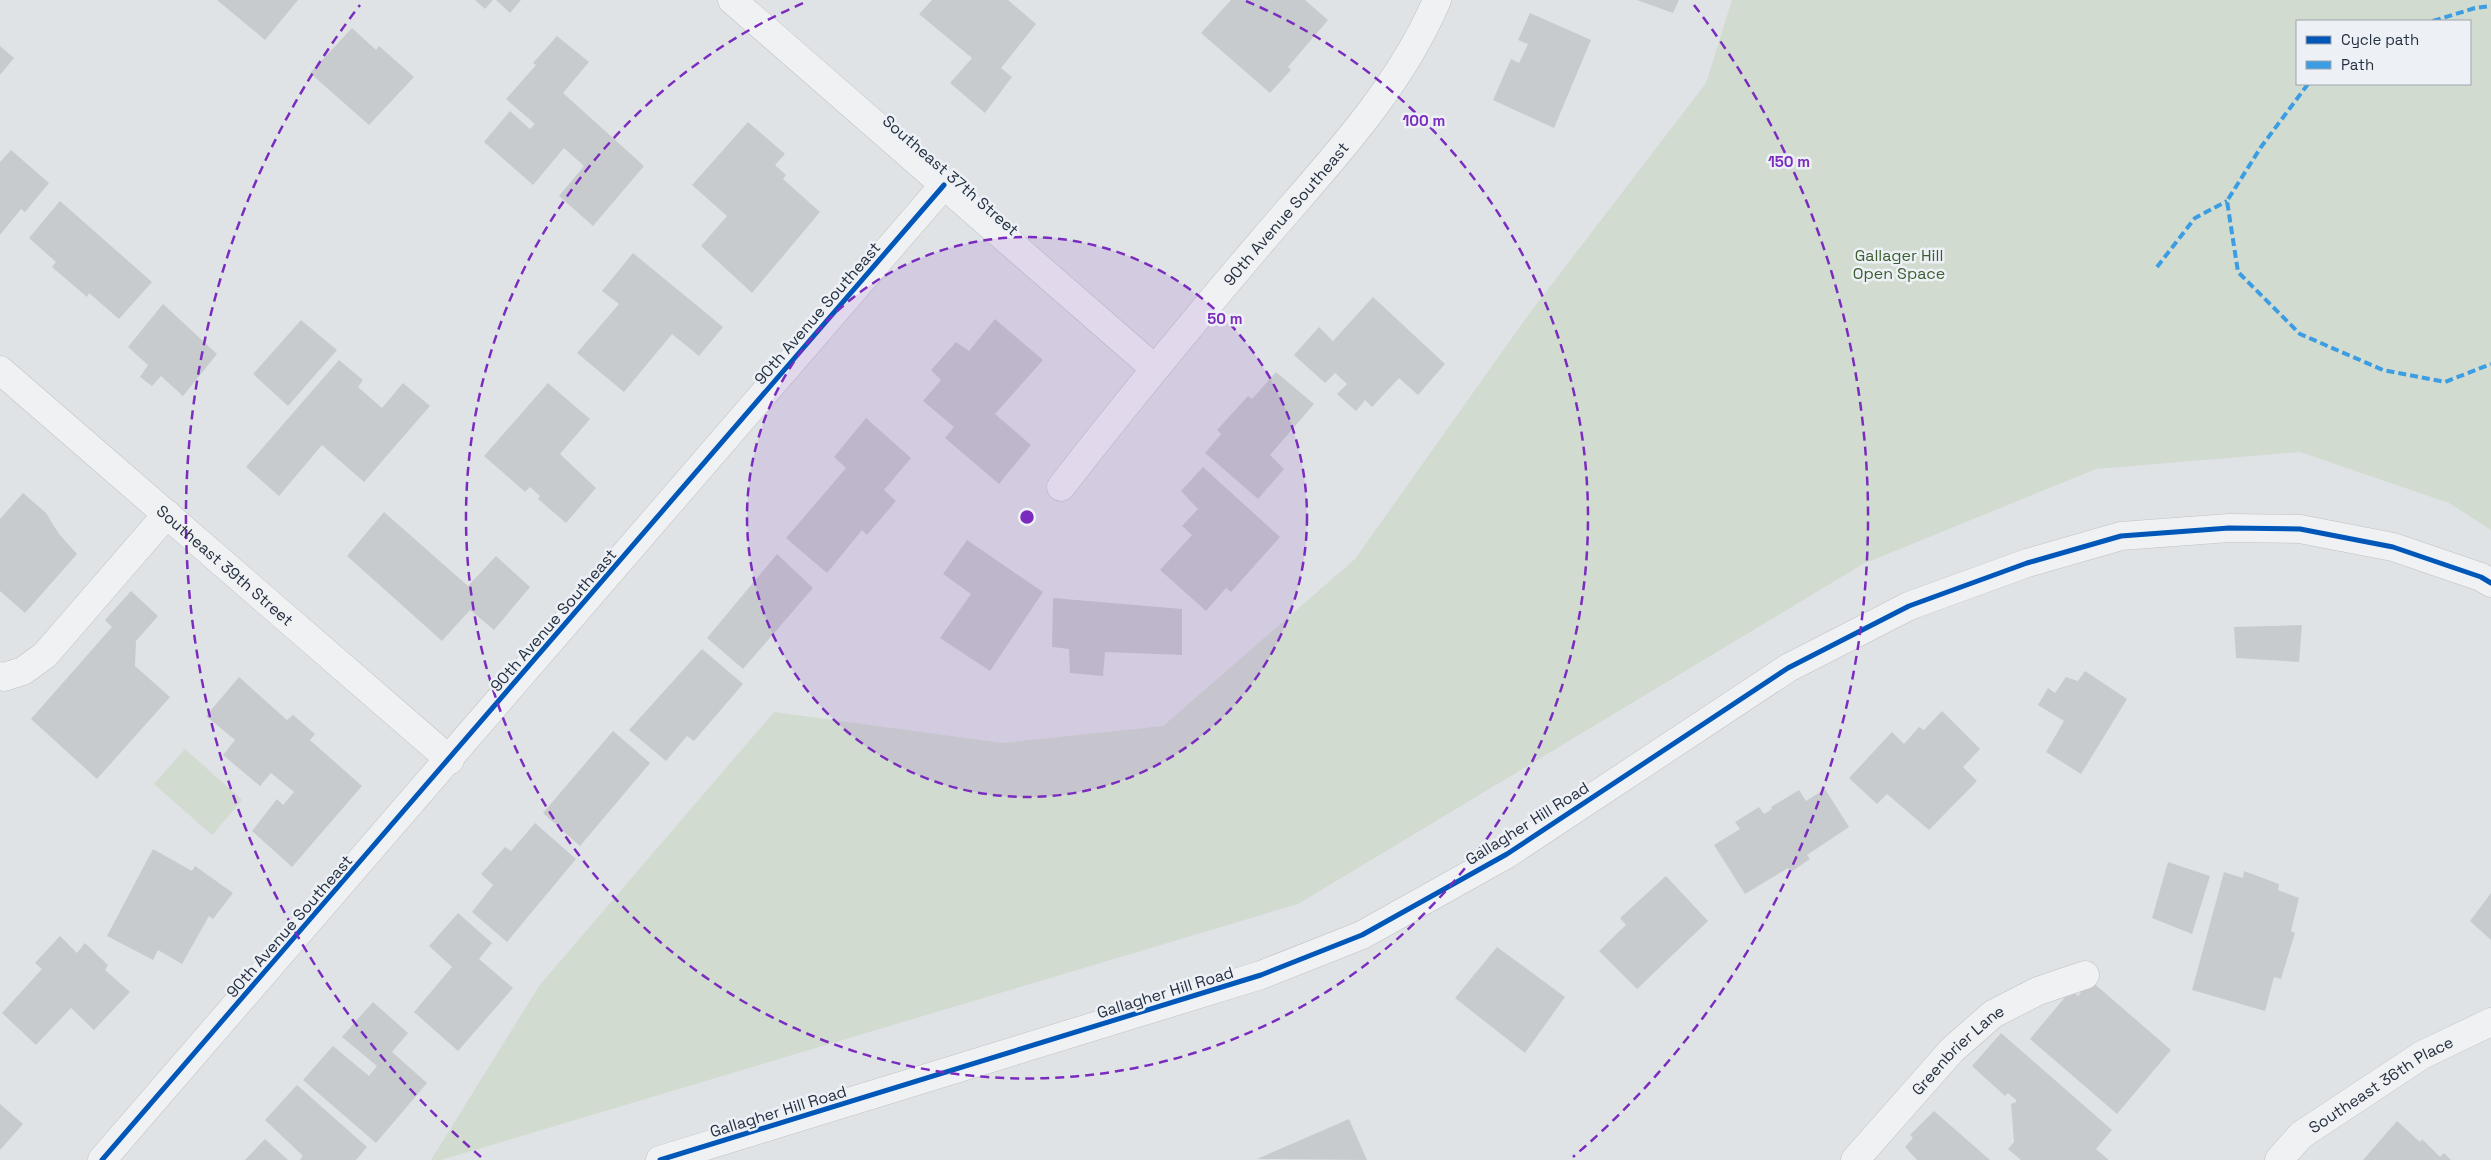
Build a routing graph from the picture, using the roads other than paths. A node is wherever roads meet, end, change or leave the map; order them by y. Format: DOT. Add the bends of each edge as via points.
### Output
graph roads {
  1 [pos="732,0"];
  2 [pos="1437,0"];
  3 [pos="944,185"];
  4 [pos="1154,368"];
  5 [pos="0,370"];
  6 [pos="1061,487"];
  7 [pos="167,514"];
  8 [pos="2491,583"];
  9 [pos="0,676"];
  10 [pos="450,760"];
  11 [pos="2085,975"];
  12 [pos="2491,1022"];
  13 [pos="102,1160"];
  14 [pos="660,1160"];
  15 [pos="1855,1160"];
  16 [pos="2279,1160"];
  1 -- 3 [label="street, Southeast 37th Street"];
  2 -- 4 [label="street, 90th Avenue Southeast" via="1429,19 1371,112"];
  3 -- 4 [label="street, Southeast 37th Street"];
  3 -- 10 [label="street, 90th Avenue Southeast"];
  4 -- 6 [label="street, 90th Avenue Southeast"];
  5 -- 7 [label="street, Southeast 39th Street"];
  7 -- 9 [label="street" via="45,655 23,671"];
  7 -- 10 [label="street, Southeast 39th Street"];
  8 -- 14 [label="street, Gallagher Hill Road" via="2393,547 2300,529 2229,528 2121,536 2027,563 1909,606 1788,668 1507,854 1362,935 1261,975"];
  10 -- 13 [label="street, 90th Avenue Southeast"];
  11 -- 15 [label="street, Greenbrier Lane" via="2038,991 1993,1014 1952,1050"];
  12 -- 16 [label="street, Southeast 36th Place" via="2422,1055 2302,1135"];
}
